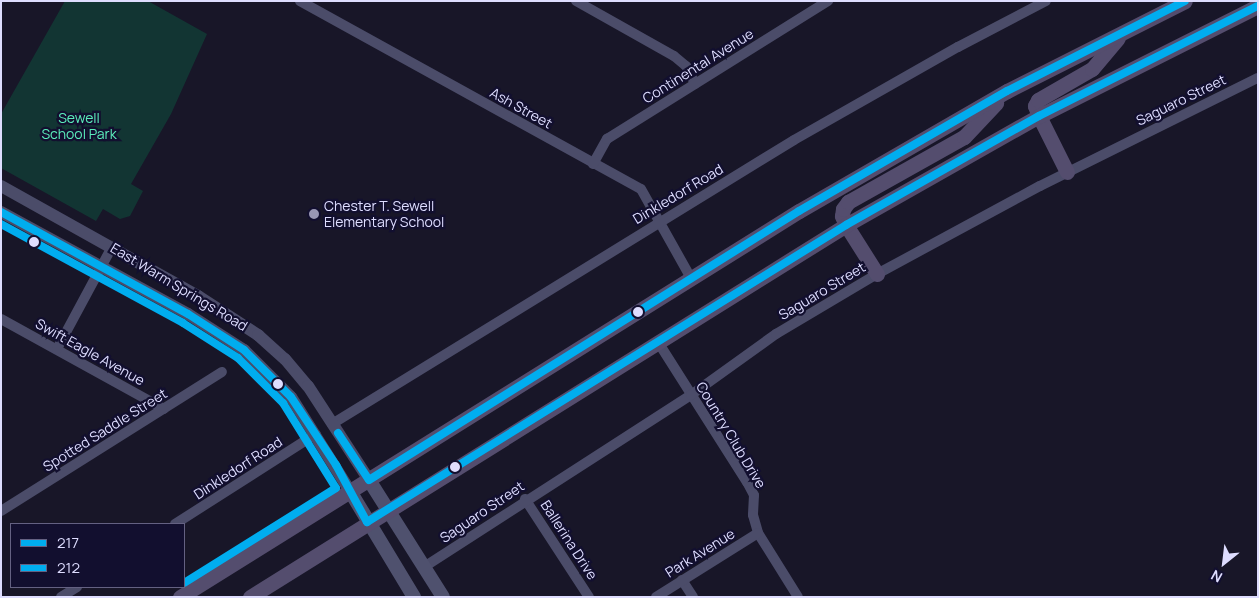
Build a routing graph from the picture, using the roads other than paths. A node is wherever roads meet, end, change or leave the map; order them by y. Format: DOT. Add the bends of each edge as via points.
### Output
graph roads {
  1 [pos="300,1"];
  2 [pos="576,1"];
  3 [pos="828,1"];
  4 [pos="1046,1"];
  5 [pos="1185,1"];
  6 [pos="1258,6"];
  7 [pos="1122,33"];
  8 [pos="1258,78"];
  9 [pos="695,84"];
  10 [pos="1008,91"];
  11 [pos="1039,116"];
  12 [pos="593,164"];
  13 [pos="1067,172"];
  14 [pos="1,186"];
  15 [pos="1,212"];
  16 [pos="660,221"];
  17 [pos="846,225"];
  18 [pos="112,247"];
  19 [pos="101,266"];
  20 [pos="876,274"];
  21 [pos="691,278"];
  22 [pos="1,318"];
  23 [pos="658,342"];
  24 [pos="57,348"];
  25 [pos="222,372"];
  26 [pos="691,395"];
  27 [pos="164,409"];
  28 [pos="332,424"];
  29 [pos="316,434"];
  30 [pos="369,480"];
  31 [pos="350,491"];
  32 [pos="525,499"];
  33 [pos="387,510"];
  34 [pos="1,511"];
  35 [pos="367,522"];
  36 [pos="177,523"];
  37 [pos="758,533"];
  38 [pos="424,567"];
  39 [pos="682,580"];
  40 [pos="75,588"];
  41 [pos="61,597"];
  42 [pos="180,597"];
  43 [pos="250,597"];
  44 [pos="414,597"];
  45 [pos="443,597"];
  46 [pos="589,597"];
  47 [pos="656,597"];
  48 [pos="693,597"];
  49 [pos="798,597"];
  1 -- 12 [label="street, Ash Street"];
  2 -- 9 [label="street" via="674,56 686,66"];
  3 -- 9 [label="street, Continental Avenue"];
  4 -- 16 [label="street, Dinkledorf Road" via="958,46"];
  5 -- 7 [label="main road"];
  6 -- 11 [label="main road"];
  7 -- 10 [label="main road"];
  7 -- 11 [label="main road" via="1092,70 1038,100"];
  8 -- 13 [label="street, Saguaro Street"];
  9 -- 12 [label="street, Continental Avenue" via="607,139"];
  10 -- 17 [label="main road" via="964,137 848,202 842,216"];
  10 -- 21 [label="main road" via="799,211"];
  11 -- 13 [label="main road"];
  11 -- 17 [label="main road"];
  12 -- 16 [label="street, Ash Street" via="641,189"];
  13 -- 20 [label="street, Saguaro Street"];
  14 -- 18 [label="street, East Warm Springs Road"];
  15 -- 19 [label="street, East Warm Springs Road"];
  16 -- 21 [label="street, Ash Street"];
  16 -- 28 [label="street, Dinkledorf Road"];
  17 -- 20 [label="main road"];
  17 -- 23 [label="main road"];
  18 -- 19 [label="street"];
  18 -- 28 [label="street, East Warm Springs Road" via="228,313 258,334 302,379"];
  19 -- 24 [label="street"];
  19 -- 29 [label="street, East Warm Springs Road" via="217,330 244,350 291,397"];
  20 -- 26 [label="street, Saguaro Street" via="776,334"];
  21 -- 30 [label="main road"];
  22 -- 24 [label="street, Swift Eagle Avenue"];
  23 -- 26 [label="street, Country Club Drive"];
  23 -- 33 [label="main road"];
  24 -- 27 [label="street, Swift Eagle Avenue"];
  25 -- 27 [label="street, Spotted Saddle Street"];
  26 -- 32 [label="street, Saguaro Street"];
  26 -- 37 [label="street, Country Club Drive" via="754,495"];
  27 -- 34 [label="street, Spotted Saddle Street"];
  28 -- 30 [label="street, East Warm Springs Road"];
  29 -- 31 [label="street, East Warm Springs Road"];
  29 -- 36 [label="street, Dinkledorf Road"];
  30 -- 31 [label="main road"];
  30 -- 33 [label="main road, East Warm Springs Road"];
  31 -- 35 [label="main road, East Warm Springs Road"];
  31 -- 42 [label="main road"];
  32 -- 38 [label="street, Saguaro Street"];
  32 -- 46 [label="street, Ballerina Drive"];
  33 -- 35 [label="main road"];
  33 -- 38 [label="main road, East Warm Springs Road"];
  35 -- 43 [label="main road"];
  35 -- 44 [label="main road, East Warm Springs Road"];
  37 -- 39 [label="street, Park Avenue"];
  37 -- 49 [label="street, Country Club Drive"];
  38 -- 45 [label="main road, East Warm Springs Road"];
  39 -- 47 [label="street, Park Avenue"];
  39 -- 48 [label="street"];
  40 -- 41 [label="street"];
}
